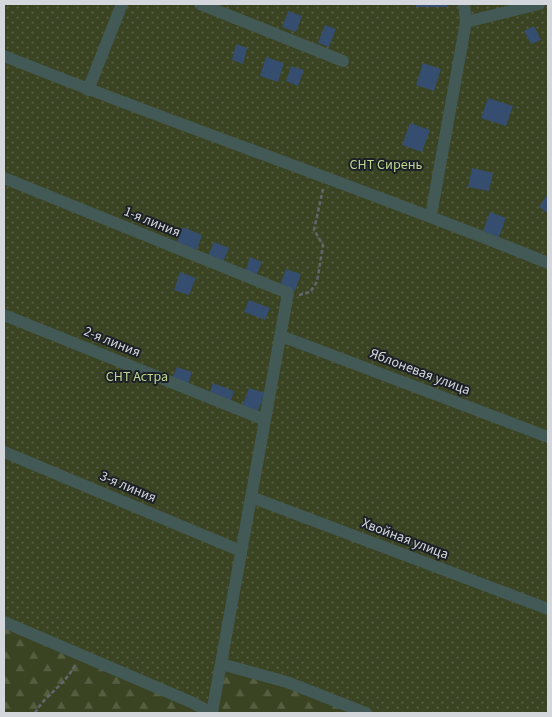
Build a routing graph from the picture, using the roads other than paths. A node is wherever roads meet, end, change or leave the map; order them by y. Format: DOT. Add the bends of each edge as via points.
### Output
graph roads {
  1 [pos="122,4"];
  2 [pos="200,4"];
  3 [pos="464,4"];
  4 [pos="539,4"];
  5 [pos="466,22"];
  6 [pos="4,56"];
  7 [pos="343,61"];
  8 [pos="88,90"];
  9 [pos="4,178"];
  10 [pos="431,215"];
  11 [pos="548,263"];
  12 [pos="4,315"];
  13 [pos="281,336"];
  14 [pos="265,420"];
  15 [pos="548,437"];
  16 [pos="4,452"];
  17 [pos="251,497"];
  18 [pos="241,550"];
  19 [pos="548,609"];
  20 [pos="4,622"];
  21 [pos="221,664"];
  22 [pos="212,713"];
  23 [pos="366,713"];
  1 -- 8 [label="street"];
  2 -- 7 [label="street"];
  3 -- 5 [label="street"];
  4 -- 5 [label="street"];
  5 -- 10 [label="street"];
  6 -- 8 [label="street"];
  8 -- 10 [label="street"];
  9 -- 13 [label="street, 1-я линия" via="288,294"];
  10 -- 11 [label="street"];
  12 -- 14 [label="street, 2-я линия"];
  13 -- 14 [label="street"];
  13 -- 15 [label="street, Яблоневая улица"];
  14 -- 17 [label="street"];
  16 -- 18 [label="street, 3-я линия"];
  17 -- 18 [label="street"];
  17 -- 19 [label="street, Хвойная улица"];
  18 -- 21 [label="street"];
  20 -- 22 [label="street"];
  21 -- 22 [label="street"];
  21 -- 23 [label="street" via="287,682"];
}
